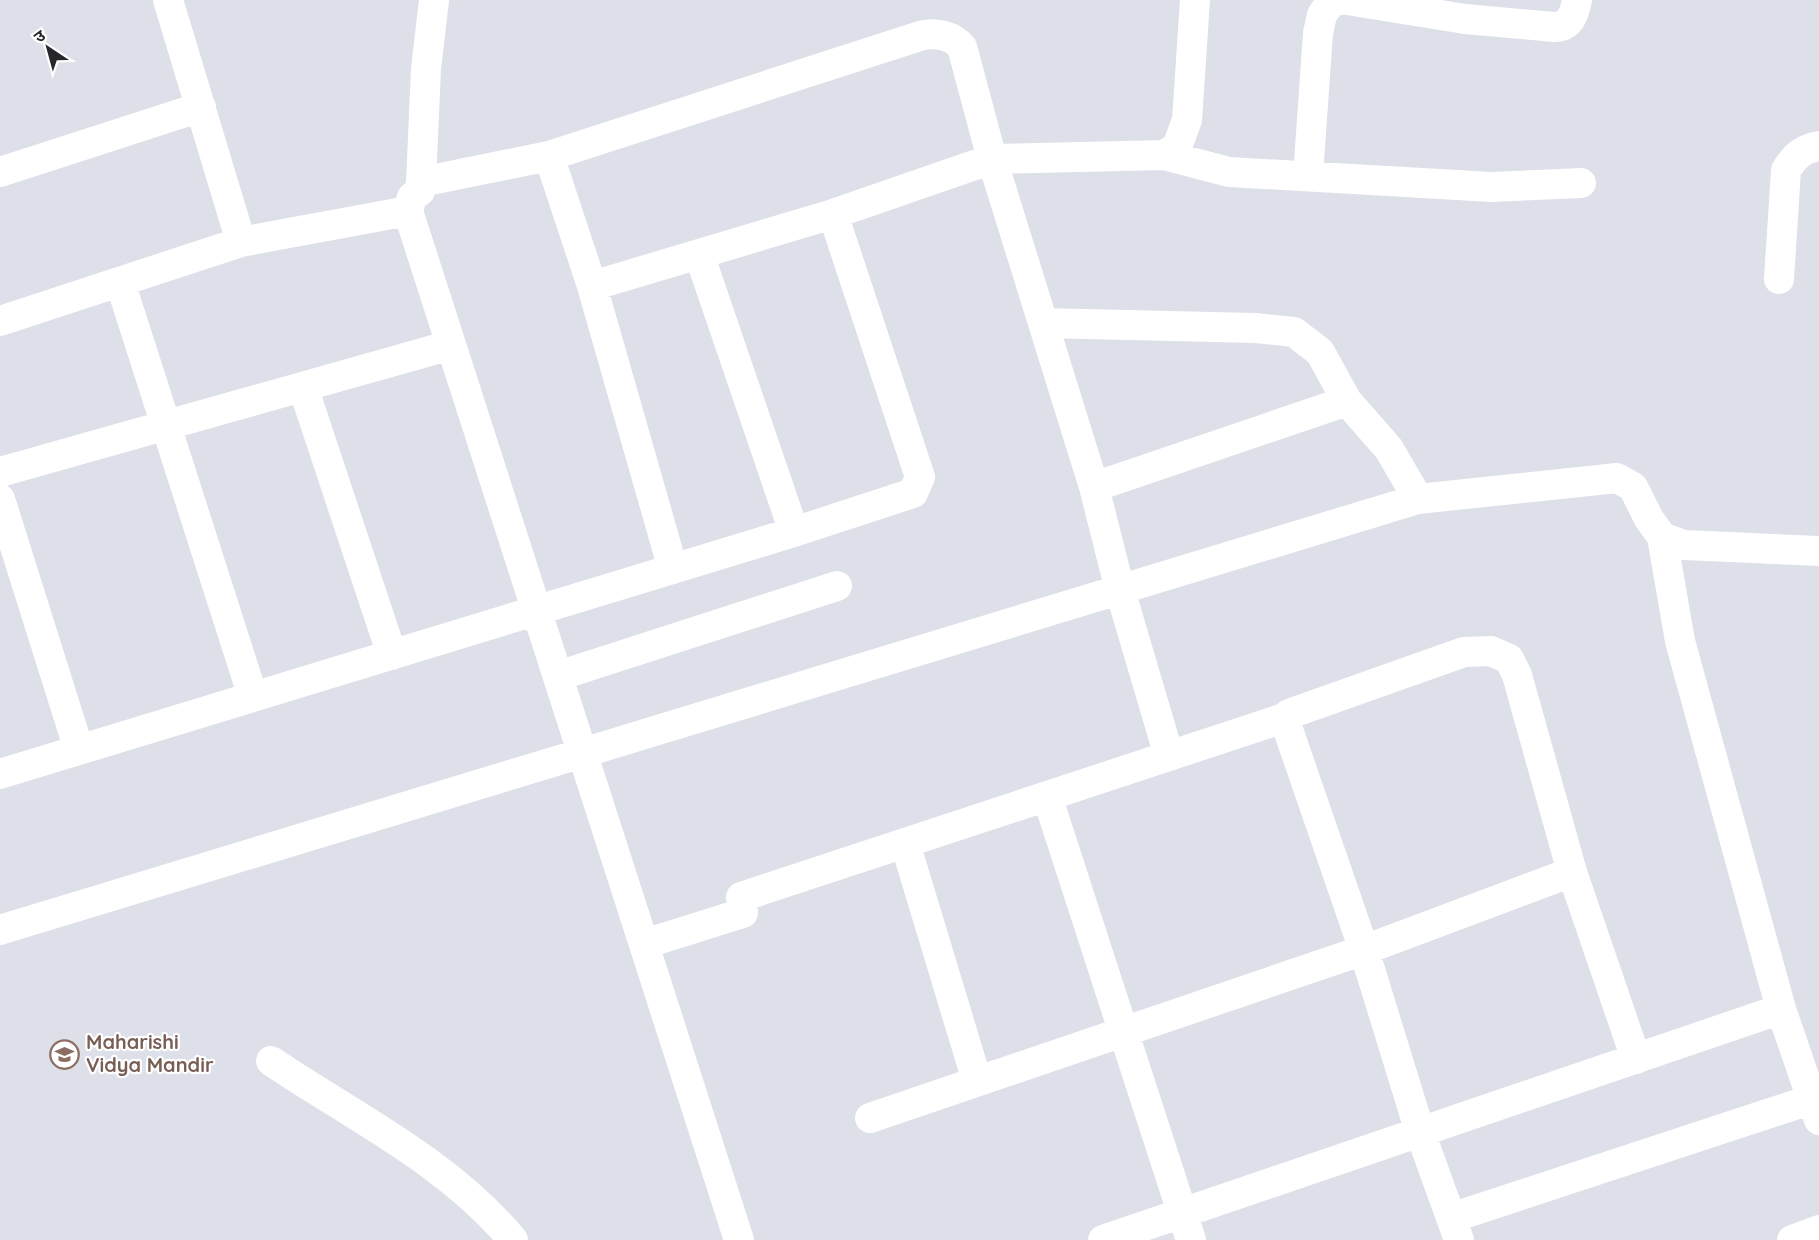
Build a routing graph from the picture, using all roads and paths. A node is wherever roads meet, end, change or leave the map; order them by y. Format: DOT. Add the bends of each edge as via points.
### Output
graph roads {
  1 [pos="168,0"];
  2 [pos="434,0"];
  3 [pos="1195,0"];
  4 [pos="1340,0"];
  5 [pos="1347,0"];
  6 [pos="1578,0"];
  7 [pos="201,107"];
  8 [pos="1819,146"];
  9 [pos="1164,155"];
  10 [pos="549,156"];
  11 [pos="992,159"];
  12 [pos="0,172"];
  13 [pos="1308,176"];
  14 [pos="421,182"];
  15 [pos="1581,183"];
  16 [pos="408,211"];
  17 [pos="833,214"];
  18 [pos="241,242"];
  19 [pos="699,254"];
  20 [pos="1779,279"];
  21 [pos="120,282"];
  22 [pos="592,286"];
  23 [pos="0,321"];
  24 [pos="1043,323"];
  25 [pos="451,345"];
  26 [pos="303,387"];
  27 [pos="1347,401"];
  28 [pos="166,426"];
  29 [pos="0,472"];
  30 [pos="1094,487"];
  31 [pos="0,499"];
  32 [pos="1418,499"];
  33 [pos="794,532"];
  34 [pos="1662,537"];
  35 [pos="1819,551"];
  36 [pos="673,569"];
  37 [pos="837,586"];
  38 [pos="1120,590"];
  39 [pos="536,611"];
  40 [pos="392,655"];
  41 [pos="558,676"];
  42 [pos="253,697"];
  43 [pos="1284,718"];
  44 [pos="79,750"];
  45 [pos="582,752"];
  46 [pos="1170,756"];
  47 [pos="0,774"];
  48 [pos="1047,796"];
  49 [pos="905,843"];
  50 [pos="1572,872"];
  51 [pos="0,930"];
  52 [pos="644,944"];
  53 [pos="1364,950"];
  54 [pos="1782,1009"];
  55 [pos="1124,1033"];
  56 [pos="1636,1059"];
  57 [pos="271,1061"];
  58 [pos="977,1081"];
  59 [pos="1817,1105"];
  60 [pos="870,1118"];
  61 [pos="1420,1132"];
  62 [pos="1187,1226"];
  63 [pos="1455,1229"];
  64 [pos="1819,1230"];
  65 [pos="513,1240"];
  66 [pos="739,1240"];
  67 [pos="1103,1240"];
  68 [pos="1792,1240"];
  1 -- 7 [label="street"];
  2 -- 14 [label="street" via="426,69"];
  3 -- 9 [label="street" via="1187,120 1177,147"];
  4 -- 13 [label="street" via="1330,3 1322,15 1318,33"];
  5 -- 6 [label="street" via="1465,19 1554,27 1570,21"];
  7 -- 12 [label="street"];
  7 -- 18 [label="street"];
  8 -- 20 [label="street" via="1794,156 1786,170"];
  9 -- 11 [label="street"];
  9 -- 13 [label="street" via="1229,172"];
  10 -- 11 [label="street" via="929,34 956,40 962,47"];
  10 -- 14 [label="street"];
  10 -- 22 [label="street"];
  11 -- 17 [label="street"];
  11 -- 24 [label="street"];
  13 -- 15 [label="street" via="1492,187"];
  14 -- 16 [label="street"];
  16 -- 18 [label="street"];
  16 -- 25 [label="street"];
  17 -- 19 [label="street"];
  17 -- 33 [label="street" via="920,477 913,493"];
  18 -- 21 [label="street"];
  19 -- 22 [label="street"];
  19 -- 33 [label="street"];
  21 -- 23 [label="street"];
  21 -- 28 [label="street"];
  22 -- 36 [label="street"];
  24 -- 27 [label="street" via="1255,327 1294,332 1320,352"];
  24 -- 30 [label="street"];
  25 -- 26 [label="street"];
  25 -- 39 [label="street"];
  26 -- 28 [label="street"];
  26 -- 40 [label="street"];
  27 -- 30 [label="street"];
  27 -- 32 [label="street" via="1377,433"];
  28 -- 29 [label="street"];
  28 -- 42 [label="street"];
  30 -- 38 [label="street"];
  31 -- 44 [label="street"];
  32 -- 34 [label="street" via="1617,478 1633,487"];
  32 -- 38 [label="street"];
  33 -- 36 [label="street"];
  34 -- 35 [label="street" via="1684,545"];
  34 -- 54 [label="street" via="1680,641"];
  36 -- 39 [label="street"];
  37 -- 41 [label="street"];
  38 -- 45 [label="street"];
  38 -- 46 [label="street"];
  39 -- 40 [label="street"];
  39 -- 41 [label="street"];
  40 -- 42 [label="street"];
  41 -- 45 [label="street"];
  42 -- 44 [label="street"];
  43 -- 46 [label="street"];
  43 -- 50 [label="street" via="1464,652 1491,651 1509,659 1517,675"];
  43 -- 53 [label="street"];
  44 -- 47 [label="street"];
  45 -- 51 [label="street"];
  45 -- 52 [label="street"];
  46 -- 48 [label="street"];
  48 -- 49 [label="street"];
  48 -- 55 [label="street"];
  49 -- 52 [label="street" via="741,897 743,913"];
  49 -- 58 [label="street"];
  50 -- 53 [label="street"];
  50 -- 56 [label="street"];
  52 -- 66 [label="street"];
  53 -- 55 [label="street"];
  53 -- 61 [label="street"];
  54 -- 56 [label="street"];
  54 -- 59 [label="street"];
  55 -- 58 [label="street"];
  55 -- 62 [label="street"];
  56 -- 61 [label="street"];
  57 -- 65 [label="street" via="438,1168"];
  58 -- 60 [label="street"];
  59 -- 63 [label="street"];
  61 -- 62 [label="street"];
  61 -- 63 [label="street"];
  62 -- 67 [label="street"];
  64 -- 68 [label="street"];
}
